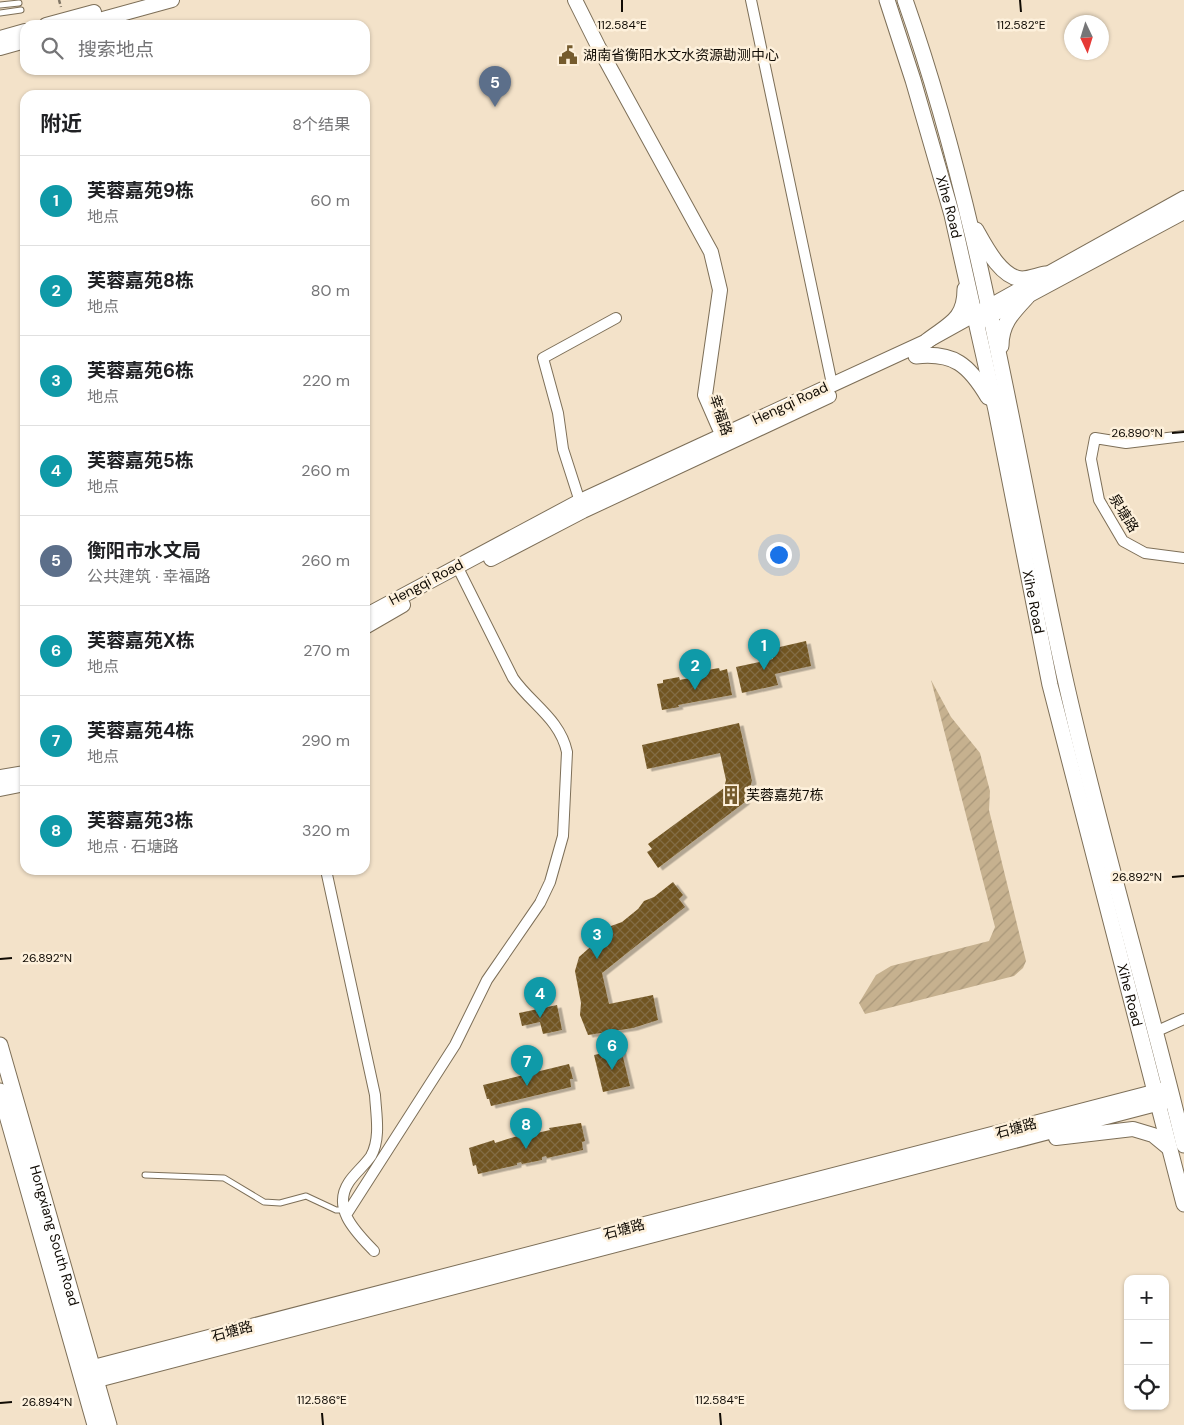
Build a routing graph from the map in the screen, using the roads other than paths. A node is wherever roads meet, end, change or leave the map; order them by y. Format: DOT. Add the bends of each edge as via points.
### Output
graph roads {
  1 [pos="136,0"];
  2 [pos="172,0"];
  3 [pos="575,0"];
  4 [pos="582,0"];
  5 [pos="751,0"];
  6 [pos="887,0"];
  7 [pos="905,0"];
  8 [pos="9,2"];
  9 [pos="20,3"];
  10 [pos="0,5"];
  11 [pos="21,10"];
  12 [pos="10,12"];
  13 [pos="0,13"];
  14 [pos="64,20"];
  15 [pos="99,20"];
  16 [pos="20,32"];
  17 [pos="0,38"];
  18 [pos="20,42"];
  19 [pos="0,48"];
  20 [pos="1184,198"];
  21 [pos="966,212"];
  22 [pos="1184,212"];
  23 [pos="964,270"];
  24 [pos="1046,274"];
  25 [pos="1027,297"];
  26 [pos="989,311"];
  27 [pos="616,318"];
  28 [pos="976,319"];
  29 [pos="926,341"];
  30 [pos="916,356"];
  31 [pos="1002,370"];
  32 [pos="832,384"];
  33 [pos="996,410"];
  34 [pos="727,436"];
  35 [pos="1184,436"];
  36 [pos="581,506"];
  37 [pos="1184,558"];
  38 [pos="459,570"];
  39 [pos="370,614"];
  40 [pos="370,625"];
  41 [pos="20,774"];
  42 [pos="0,777"];
  43 [pos="20,785"];
  44 [pos="0,789"];
  45 [pos="327,875"];
  46 [pos="1184,1019"];
  47 [pos="1155,1032"];
  48 [pos="0,1045"];
  49 [pos="0,1092"];
  50 [pos="1164,1096"];
  51 [pos="991,1147"];
  52 [pos="1177,1147"];
  53 [pos="146,1175"];
  54 [pos="1184,1204"];
  55 [pos="344,1212"];
  56 [pos="374,1251"];
  57 [pos="88,1375"];
  58 [pos="94,1425"];
  59 [pos="109,1425"];
  1 -- 14 [label="street"];
  2 -- 15 [label="street"];
  3 -- 34 [label="street, 幸福路" via="711,252 720,290 704,395"];
  4 -- 34 [label="street, 幸福路" via="717,251 727,290 712,393"];
  5 -- 32 [label="street"];
  6 -- 23 [label="main road, Xihe Road" via="936,157"];
  7 -- 21 [label="main road, Xihe Road" via="930,77"];
  8 -- 9 [label="lane"];
  8 -- 10 [label="lane"];
  8 -- 12 [label="lane"];
  11 -- 12 [label="lane"];
  12 -- 13 [label="lane"];
  16 -- 17 [label="street"];
  18 -- 19 [label="street"];
  20 -- 24 [label="street, Hengqi Road"];
  21 -- 24 [label="main road" via="986,247 1011,276 1022,279"];
  21 -- 26 [label="main road, Xihe Road"];
  22 -- 25 [label="street, Hengqi Road"];
  23 -- 28 [label="main road, Xihe Road"];
  23 -- 29 [label="main road" via="965,302 961,314"];
  24 -- 26 [label="street, Hengqi Road"];
  25 -- 26 [label="street, Hengqi Road"];
  25 -- 31 [label="main road" via="1008,317 1001,332"];
  26 -- 28 [label="street, Hengqi Road"];
  26 -- 31 [label="main road, Xihe Road"];
  27 -- 36 [label="street" via="543,358 558,413 563,449"];
  28 -- 29 [label="street, Hengqi Road"];
  28 -- 30 [label="street, Hengqi Road"];
  28 -- 33 [label="main road, Xihe Road"];
  29 -- 32 [label="street, Hengqi Road"];
  30 -- 33 [label="main road" via="936,354 968,369 979,380"];
  30 -- 34 [label="street, Hengqi Road"];
  31 -- 47 [label="main road, Xihe Road" via="1065,676"];
  32 -- 34 [label="street, Hengqi Road"];
  33 -- 50 [label="main road, Xihe Road" via="1050,685"];
  34 -- 36 [label="street, Hengqi Road"];
  35 -- 37 [label="street, 泉塘路" via="1126,443 1095,438 1091,459 1099,500 1123,541 1145,552"];
  36 -- 38 [label="street, Hengqi Road"];
  38 -- 39 [label="street, Hengqi Road"];
  38 -- 40 [label="street, Hengqi Road"];
  38 -- 55 [label="street" via="513,678 548,714 564,739 567,752 563,836 550,882 540,903 487,980 455,1045"];
  41 -- 42 [label="street"];
  43 -- 44 [label="street"];
  45 -- 55 [label="street" via="375,1095 377,1123 371,1155 343,1193"];
  46 -- 47 [label="street"];
  47 -- 50 [label="main road, Xihe Road"];
  48 -- 57 [label="main road, Hongxiang South Road"];
  49 -- 57 [label="main road, Hongxiang South Road"];
  50 -- 51 [label="street, 石塘路"];
  50 -- 52 [label="main road, Xihe Road"];
  50 -- 57 [label="street, 石塘路"];
  51 -- 52 [label="street" via="1133,1129"];
  51 -- 57 [label="street, 石塘路"];
  52 -- 54 [label="main road, Xihe Road"];
  53 -- 55 [label="lane" via="224,1178 264,1202 280,1203 306,1196"];
  55 -- 56 [label="street" via="351,1228"];
  57 -- 58 [label="main road, Hongxiang South Road"];
  57 -- 59 [label="main road, Hongxiang South Road"];
}
